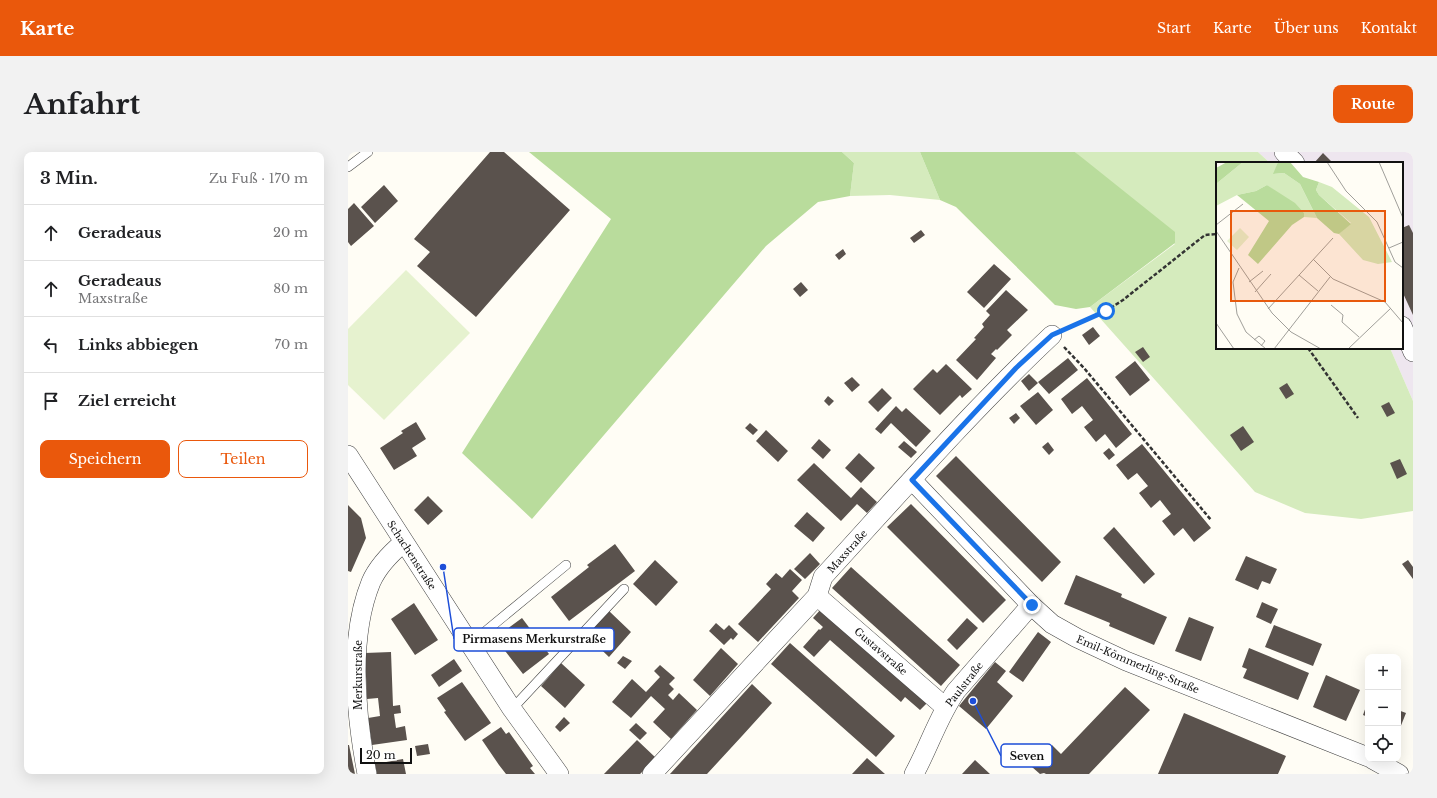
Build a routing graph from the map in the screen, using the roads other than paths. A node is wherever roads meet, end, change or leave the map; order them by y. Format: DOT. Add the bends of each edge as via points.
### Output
graph roads {
  1 [pos="368,152"];
  2 [pos="1284,152"];
  3 [pos="1295,162"];
  4 [pos="348,167"];
  5 [pos="1403,328"];
  6 [pos="1052,335"];
  7 [pos="1413,352"];
  8 [pos="348,455"];
  9 [pos="912,480"];
  10 [pos="404,542"];
  11 [pos="566,564"];
  12 [pos="624,589"];
  13 [pos="817,596"];
  14 [pos="1032,605"];
  15 [pos="470,644"];
  16 [pos="945,706"];
  17 [pos="512,708"];
  18 [pos="1365,756"];
  19 [pos="1377,762"];
  20 [pos="367,774"];
  21 [pos="559,774"];
  22 [pos="652,774"];
  23 [pos="914,774"];
  24 [pos="1399,774"];
  1 -- 4 [label="lane"];
  2 -- 3 [label="street"];
  5 -- 7 [label="street"];
  6 -- 9 [label="street, Maxstraße" via="1016,368"];
  8 -- 10 [label="street, Schachenstraße"];
  9 -- 13 [label="street, Maxstraße" via="823,578"];
  9 -- 14 [label="street, Emil-Kömmerling-Straße"];
  10 -- 15 [label="street, Schachenstraße"];
  10 -- 20 [label="street, Merkurstraße" via="388,557 371,581 358,636 357,707"];
  11 -- 15 [label="lane"];
  12 -- 17 [label="lane"];
  13 -- 16 [label="street, Gustavstraße"];
  13 -- 22 [label="street, Maxstraße"];
  14 -- 16 [label="street, Paulstraße"];
  14 -- 18 [label="street, Emil-Kömmerling-Straße" via="1052,624 1084,642"];
  15 -- 17 [label="street, Schachenstraße"];
  16 -- 23 [label="street, Paulstraße"];
  17 -- 21 [label="street, Schachenstraße"];
  19 -- 24 [label="street"];
}
